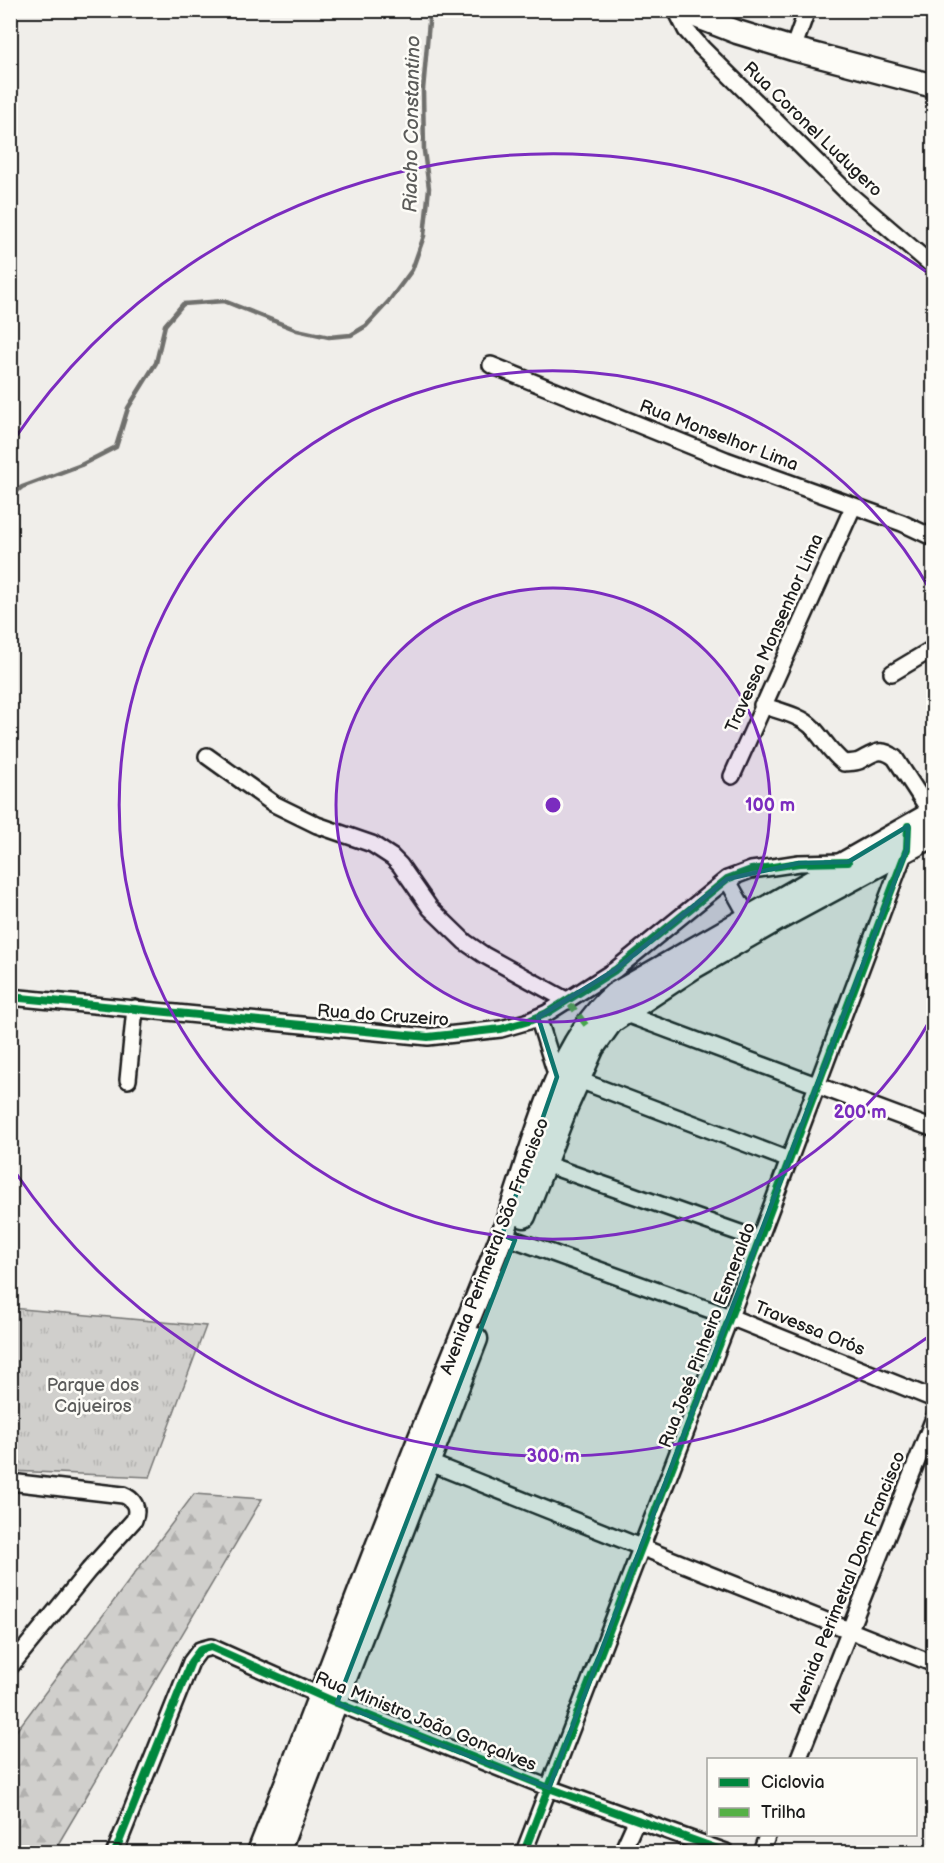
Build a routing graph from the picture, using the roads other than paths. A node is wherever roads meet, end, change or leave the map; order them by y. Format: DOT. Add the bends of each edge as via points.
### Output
graph roads {
  1 [pos="678,10"];
  2 [pos="807,10"];
  3 [pos="793,49"];
  4 [pos="933,86"];
  5 [pos="933,267"];
  6 [pos="491,365"];
  7 [pos="853,507"];
  8 [pos="933,538"];
  9 [pos="933,648"];
  10 [pos="892,673"];
  11 [pos="762,705"];
  12 [pos="207,756"];
  13 [pos="732,776"];
  14 [pos="933,820"];
  15 [pos="908,826"];
  16 [pos="907,849"];
  17 [pos="848,862"];
  18 [pos="728,879"];
  19 [pos="748,917"];
  20 [pos="10,997"];
  21 [pos="568,1001"];
  22 [pos="135,1008"];
  23 [pos="623,1013"];
  24 [pos="538,1017"];
  25 [pos="568,1078"];
  26 [pos="128,1080"];
  27 [pos="818,1086"];
  28 [pos="933,1129"];
  29 [pos="789,1160"];
  30 [pos="545,1164"];
  31 [pos="509,1238"];
  32 [pos="760,1240"];
  33 [pos="730,1317"];
  34 [pos="933,1399"];
  35 [pos="933,1418"];
  36 [pos="420,1459"];
  37 [pos="10,1482"];
  38 [pos="640,1548"];
  39 [pos="849,1631"];
  40 [pos="933,1664"];
  41 [pos="10,1667"];
  42 [pos="329,1699"];
  43 [pos="799,1758"];
  44 [pos="549,1788"];
  45 [pos="289,1801"];
  46 [pos="637,1820"];
  47 [pos="767,1836"];
  48 [pos="115,1852"];
  49 [pos="259,1852"];
  50 [pos="278,1852"];
  51 [pos="524,1852"];
  52 [pos="622,1852"];
  53 [pos="726,1852"];
  54 [pos="760,1852"];
  1 -- 3 [label="main road"];
  1 -- 5 [label="street, Rua Coronel Ludugero" via="686,30 702,48 849,194"];
  2 -- 3 [label="street"];
  3 -- 4 [label="main road"];
  6 -- 7 [label="street, Rua Monselhor Lima"];
  7 -- 8 [label="street, Rua Monselhor Lima"];
  7 -- 11 [label="street, Travessa Monsenhor Lima"];
  9 -- 10 [label="street"];
  11 -- 13 [label="street, Travessa Monsenhor Lima"];
  11 -- 14 [label="street" via="799,718 812,727 844,764 874,752 890,754"];
  12 -- 21 [label="street" via="274,804 317,825 372,844 392,857 430,908 465,942"];
  14 -- 15 [label="main road, Avenida Perimetral São Francisco"];
  14 -- 16 [label="main road, Avenida Perimetral São Francisco"];
  15 -- 16 [label="street, Rua José Pinheiro Esmeraldo"];
  15 -- 17 [label="main road, Avenida Perimetral São Francisco"];
  16 -- 23 [label="main road, Avenida Perimetral São Francisco" via="712,956"];
  16 -- 27 [label="street, Rua José Pinheiro Esmeraldo"];
  17 -- 18 [label="street, Rua do Cruzeiro" via="799,863 751,870"];
  17 -- 19 [label="main road, Avenida Perimetral São Francisco"];
  18 -- 19 [label="street"];
  18 -- 21 [label="street, Rua do Cruzeiro" via="615,970"];
  19 -- 25 [label="main road, Avenida Perimetral São Francisco" via="603,1004 586,1025"];
  20 -- 22 [label="street, Rua do Cruzeiro"];
  21 -- 24 [label="street, Rua do Cruzeiro"];
  22 -- 24 [label="street, Rua do Cruzeiro" via="428,1037 501,1029"];
  22 -- 26 [label="street"];
  23 -- 25 [label="main road, Avenida Perimetral São Francisco" via="611,1022"];
  23 -- 27 [label="street"];
  24 -- 25 [label="street"];
  25 -- 29 [label="street"];
  25 -- 30 [label="main road, Avenida Perimetral São Francisco"];
  25 -- 31 [label="main road, Avenida Perimetral São Francisco"];
  27 -- 28 [label="street"];
  27 -- 29 [label="street, Rua José Pinheiro Esmeraldo"];
  29 -- 32 [label="street, Rua José Pinheiro Esmeraldo"];
  30 -- 31 [label="main road, Avenida Perimetral São Francisco"];
  30 -- 32 [label="street"];
  31 -- 33 [label="street, Travessa Orós"];
  31 -- 36 [label="main road, Avenida Perimetral São Francisco"];
  32 -- 33 [label="street, Rua José Pinheiro Esmeraldo"];
  33 -- 34 [label="street, Travessa Orós"];
  33 -- 38 [label="street, Rua José Pinheiro Esmeraldo"];
  35 -- 39 [label="street, Avenida Perimetral Dom Francisco"];
  36 -- 38 [label="street"];
  36 -- 42 [label="main road, Avenida Perimetral São Francisco"];
  37 -- 41 [label="street" via="127,1496 136,1507 134,1520 87,1571"];
  38 -- 39 [label="street"];
  38 -- 44 [label="street, Rua José Pinheiro Esmeraldo"];
  39 -- 40 [label="street"];
  39 -- 43 [label="street, Avenida Perimetral Dom Francisco"];
  42 -- 44 [label="street, Rua Ministro João Gonçalves"];
  42 -- 45 [label="main road, Avenida Perimetral São Francisco"];
  42 -- 48 [label="street, Rua Ministro João Gonçalves" via="219,1649 204,1648 192,1662"];
  44 -- 46 [label="street, Rua Ministro João Gonçalves"];
  44 -- 51 [label="street, Rua José Pinheiro Esmeraldo"];
  45 -- 49 [label="main road, Avenida Perimetral São Francisco"];
  45 -- 50 [label="main road, Avenida Perimetral São Francisco"];
  46 -- 52 [label="street"];
  46 -- 53 [label="street, Rua Ministro João Gonçalves"];
  47 -- 54 [label="street"];
}
